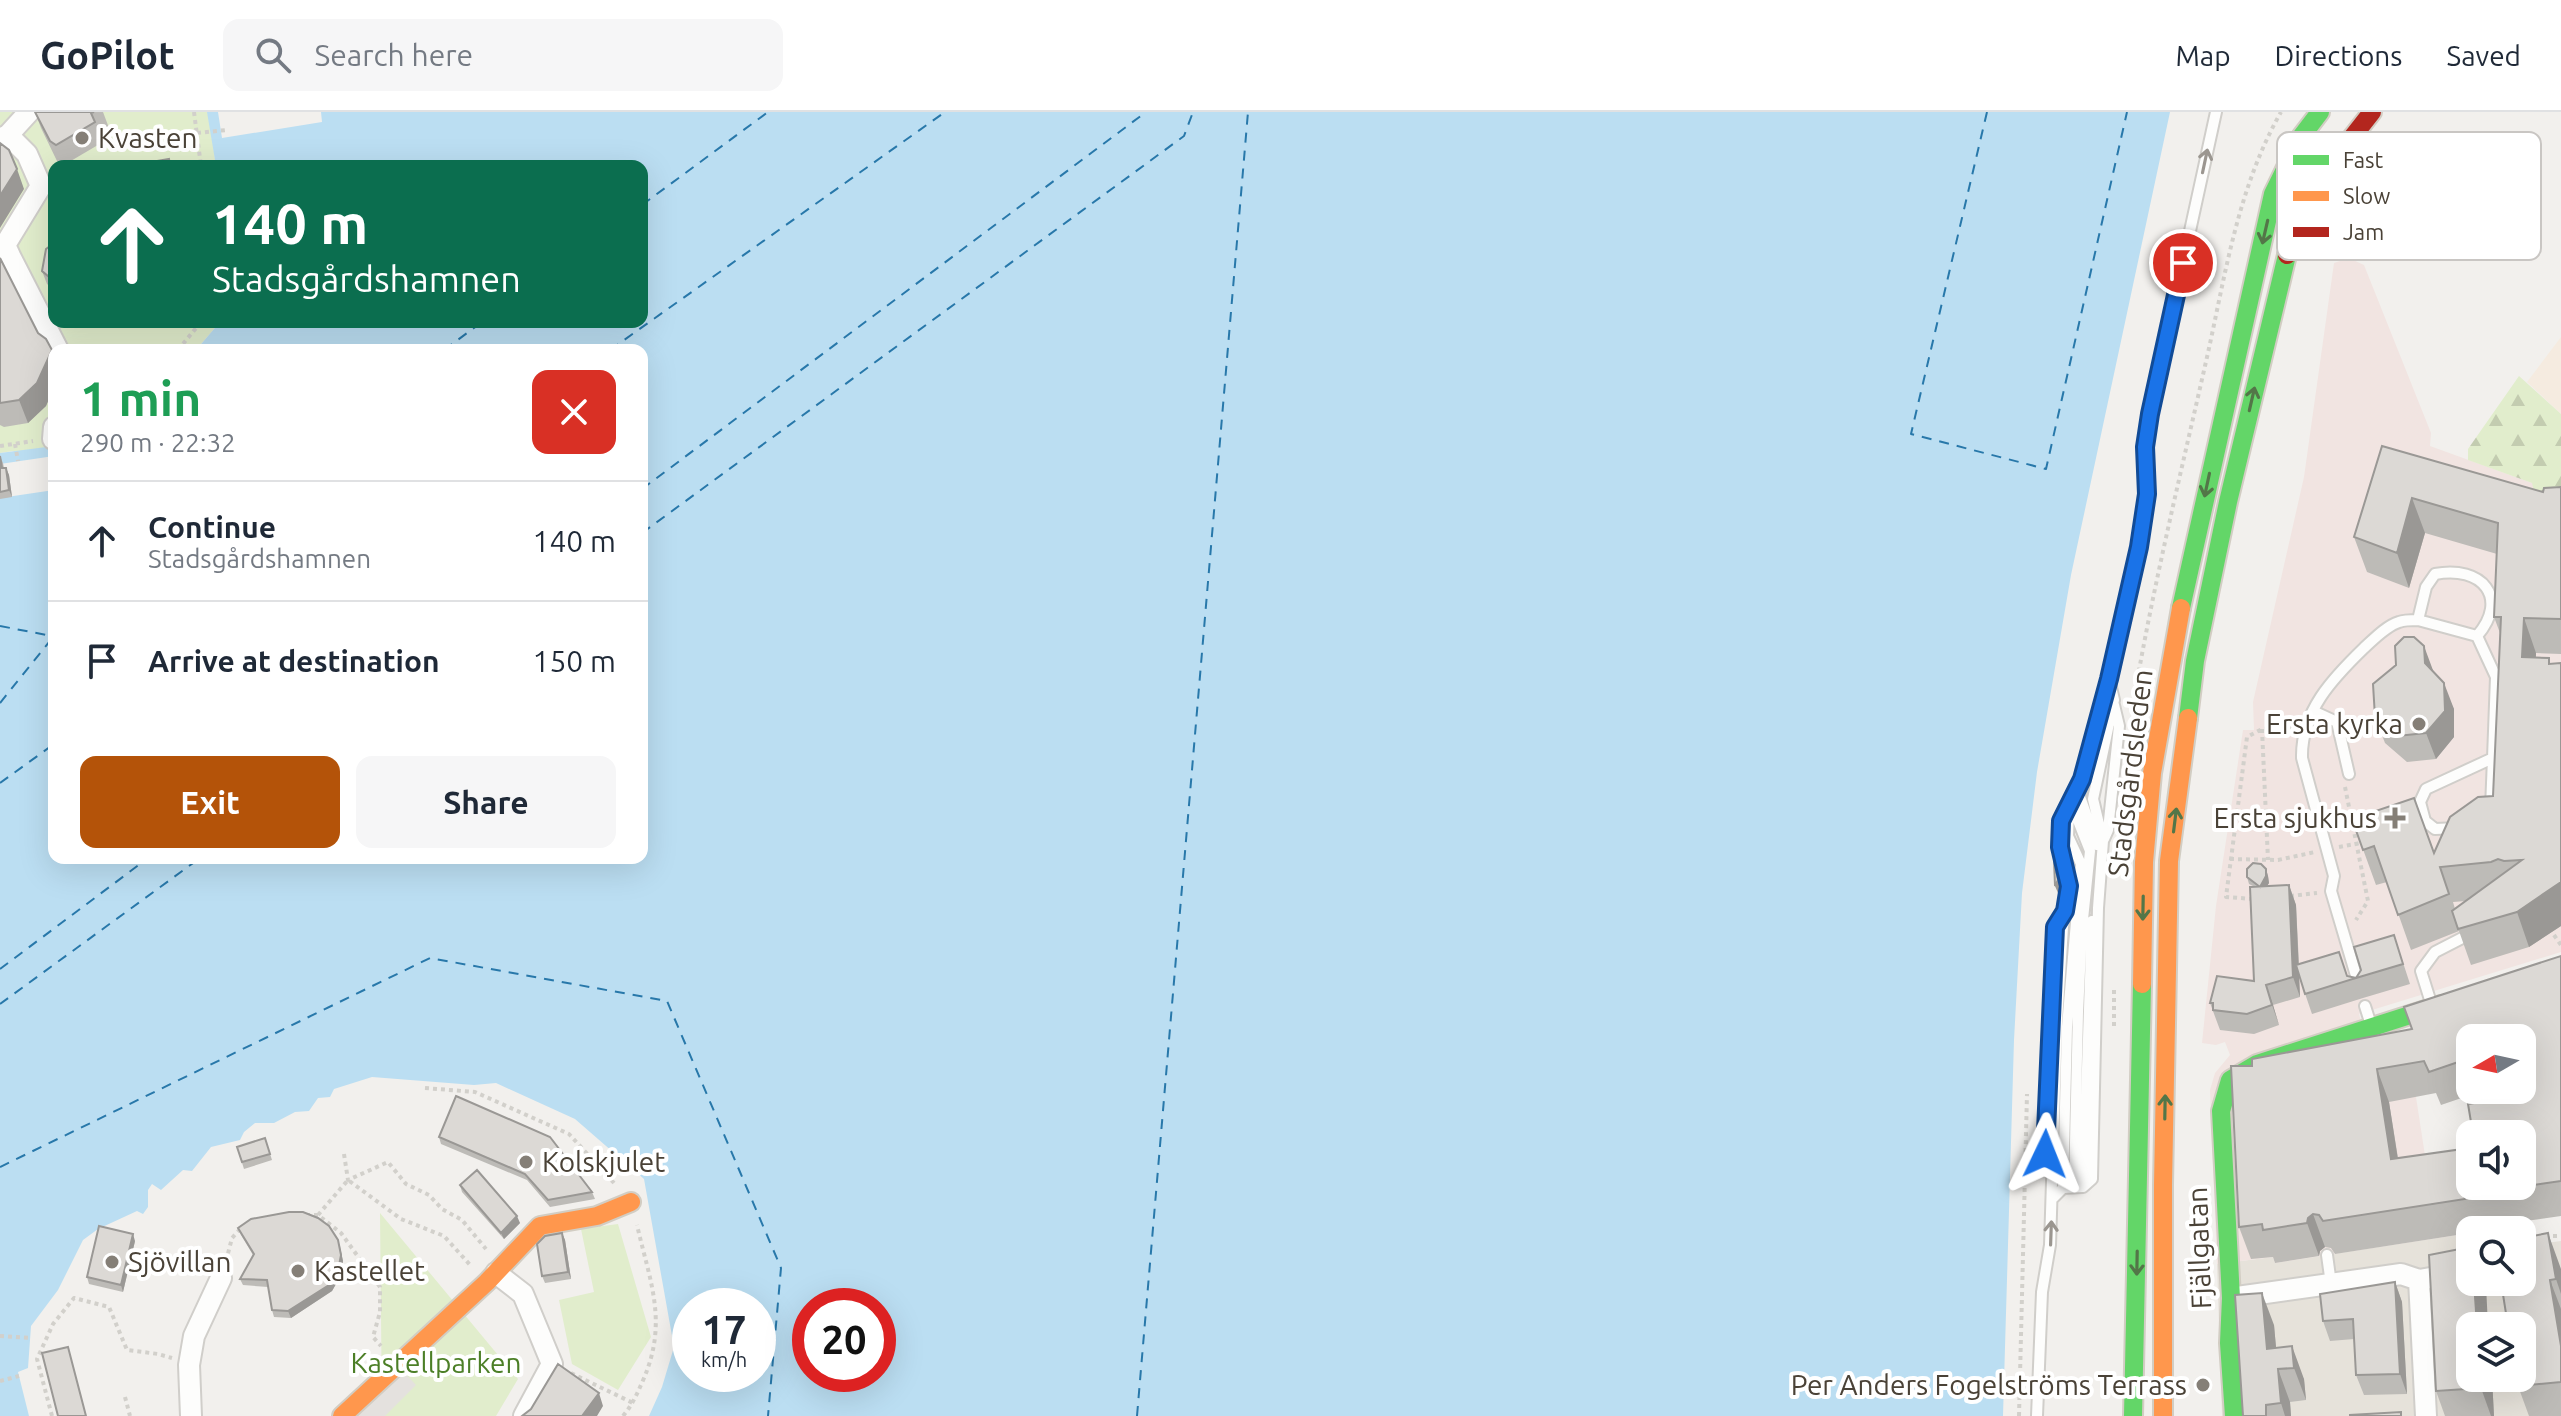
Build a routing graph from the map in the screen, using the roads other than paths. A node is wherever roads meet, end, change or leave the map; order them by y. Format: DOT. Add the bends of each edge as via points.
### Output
graph roads {
  1 [pos="29,112"];
  2 [pos="2216,112"];
  3 [pos="2320,112"];
  4 [pos="2372,112"];
  5 [pos="2390,112"];
  6 [pos="2305,132"];
  7 [pos="2357,132"];
  8 [pos="2360,132"];
  9 [pos="4,137"];
  10 [pos="2277,186"];
  11 [pos="5,252"];
  12 [pos="2285,260"];
  13 [pos="55,344"];
  14 [pos="2418,620"];
  15 [pos="2477,636"];
  16 [pos="2109,679"];
  17 [pos="2114,700"];
  18 [pos="2313,711"];
  19 [pos="2493,758"];
  20 [pos="2349,774"];
  21 [pos="2082,779"];
  22 [pos="2070,803"];
  23 [pos="2485,814"];
  24 [pos="2464,825"];
  25 [pos="2103,841"];
  26 [pos="2477,929"];
  27 [pos="2360,991"];
  28 [pos="2458,1000"];
  29 [pos="2365,1006"];
  30 [pos="2432,1008"];
  31 [pos="2372,1027"];
  32 [pos="2074,1187"];
  33 [pos="2052,1200"];
  34 [pos="631,1202"];
  35 [pos="2327,1255"];
  36 [pos="2456,1273"];
  37 [pos="495,1274"];
  38 [pos="221,1278"];
  39 [pos="2419,1280"];
  40 [pos="2331,1284"];
  41 [pos="2231,1298"];
  42 [pos="191,1416"];
  43 [pos="342,1416"];
  44 [pos="524,1416"];
  45 [pos="2037,1416"];
  46 [pos="2133,1416"];
  47 [pos="2163,1416"];
  48 [pos="2234,1416"];
  49 [pos="2426,1416"];
  1 -- 9 [label="street"];
  16 -- 2 [label="lane, one-way" via="2141,534 2150,414"];
  3 -- 6 [label="main road, Stadsgårdsleden, one-way"];
  4 -- 7 [label="main road, Stadsgårdsleden"];
  5 -- 8 [label="main road"];
  9 -- 11 [label="street" via="27,154 41,186"];
  10 -- 46 [label="main road, Stadsgårdsleden, one-way" via="2236,352 2152,773 2144,862"];
  11 -- 13 [label="street"];
  47 -- 12 [label="main road, Stadsgårdsleden, one-way" via="2169,861 2195,661"];
  14 -- 15 [label="lane"];
  14 -- 15 [label="lane" via="2435,574 2477,577 2487,586 2490,604 2486,626"];
  14 -- 18 [label="lane" via="2399,622 2380,634 2334,677"];
  15 -- 19 [label="lane" via="2496,677"];
  16 -- 17 [label="lane"];
  16 -- 21 [label="lane"];
  17 -- 25 [label="lane" via="2119,726"];
  17 -- 25 [label="lane" via="2093,799"];
  18 -- 20 [label="lane" via="2337,722"];
  18 -- 27 [label="lane" via="2302,758"];
  19 -- 23 [label="lane" via="2492,807"];
  19 -- 24 [label="lane" via="2426,789 2420,802 2425,821 2435,829"];
  21 -- 22 [label="lane"];
  21 -- 32 [label="lane" via="2076,821 2090,851 2078,998"];
  22 -- 32 [label="lane" via="2068,836 2081,864 2067,1027"];
  22 -- 33 [label="lane" via="2061,821 2060,847 2069,886 2057,1022"];
  25 -- 32 [label="lane" via="2092,1179"];
  26 -- 30 [label="lane" via="2435,952 2421,971"];
  28 -- 30 [label="main road"];
  29 -- 31 [label="lane"];
  30 -- 31 [label="main road"];
  31 -- 41 [label="main road, Fjällgatan" via="2257,1064 2230,1080 2221,1111"];
  32 -- 33 [label="lane"];
  45 -- 33 [label="lane, one-way"];
  34 -- 37 [label="main road" via="597,1216 540,1226"];
  35 -- 40 [label="lane"];
  36 -- 39 [label="street"];
  37 -- 43 [label="main road"];
  37 -- 44 [label="street" via="523,1294 552,1364"];
  38 -- 42 [label="street" via="194,1336"];
  39 -- 40 [label="street" via="2401,1274"];
  39 -- 49 [label="street"];
  40 -- 41 [label="street"];
  41 -- 48 [label="main road, Fjällgatan"];
}
